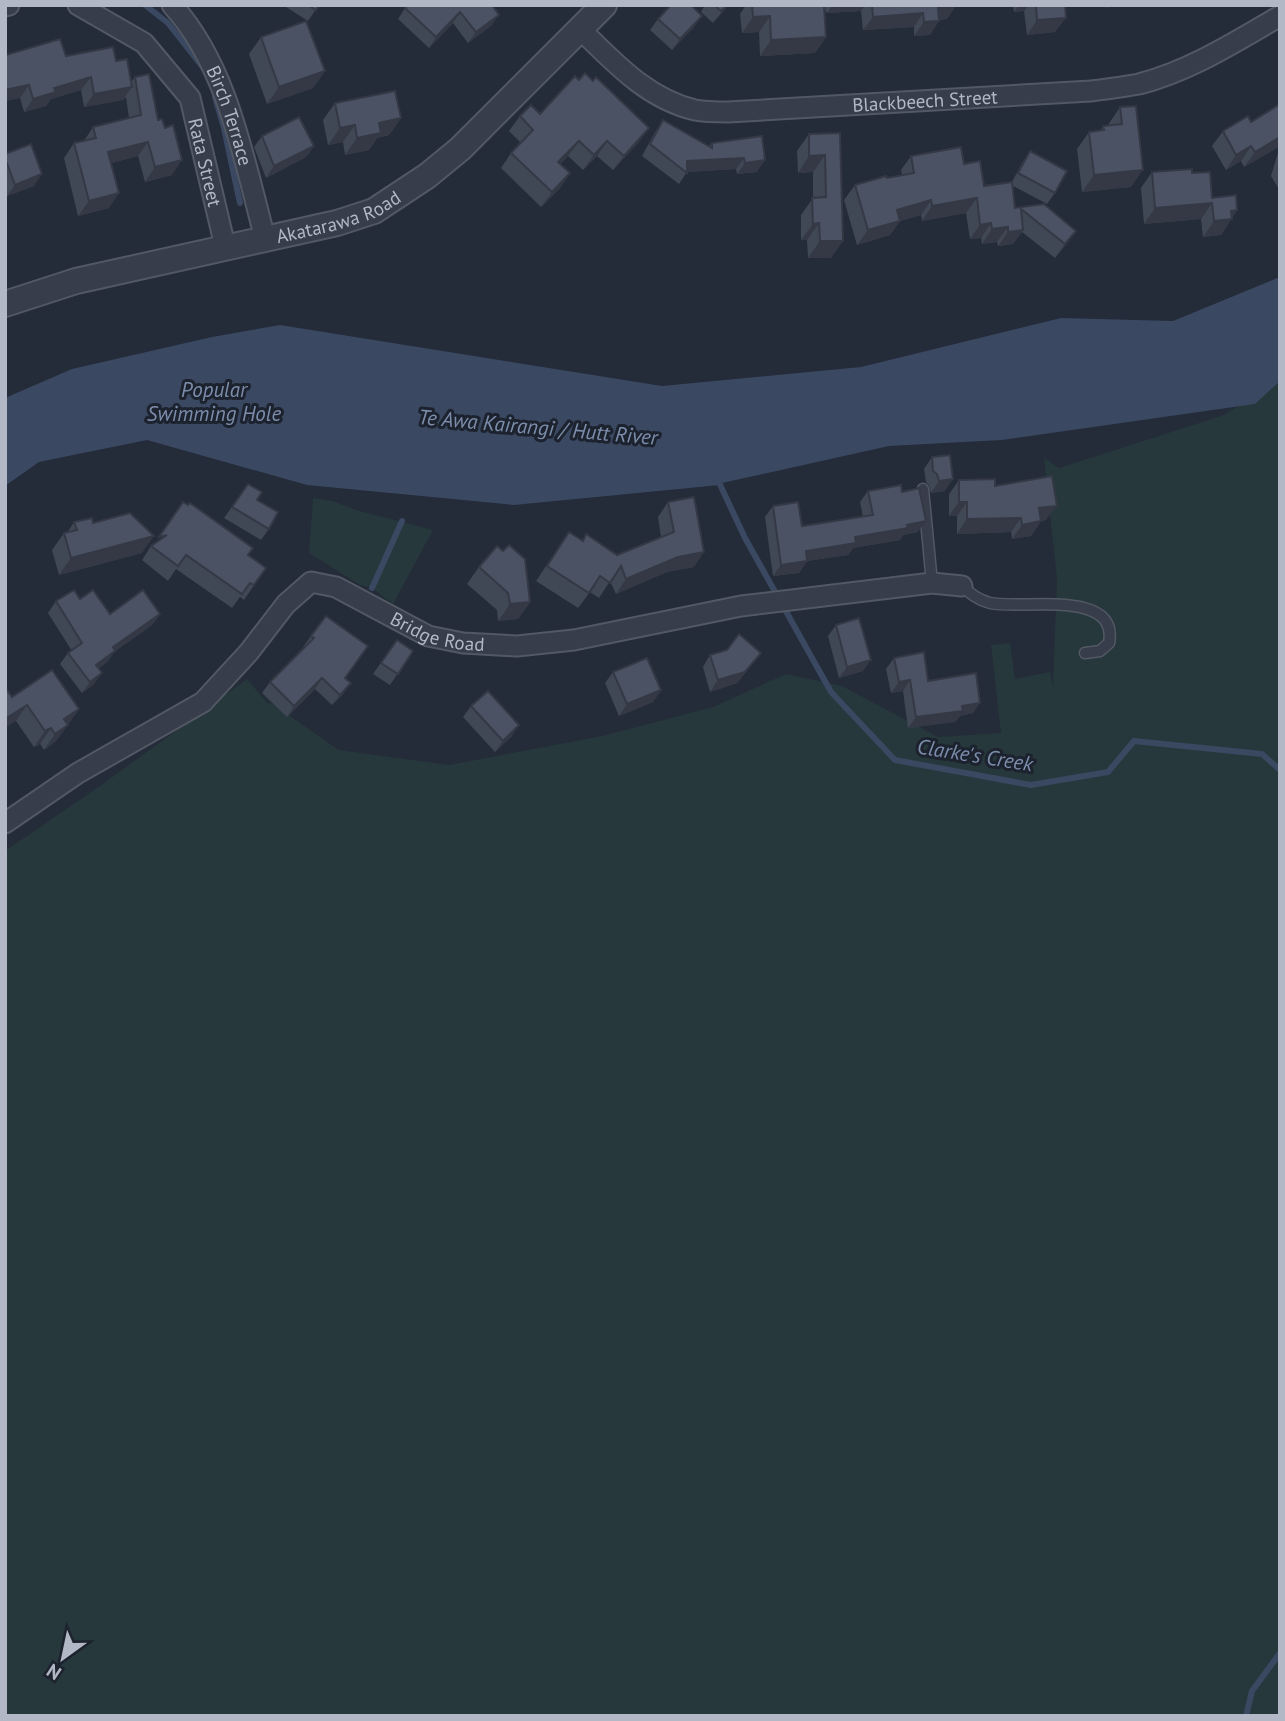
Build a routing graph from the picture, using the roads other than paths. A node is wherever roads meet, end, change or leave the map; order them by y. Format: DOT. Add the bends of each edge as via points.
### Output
graph roads {
  1 [pos="78,5"];
  2 [pos="172,5"];
  3 [pos="604,5"];
  4 [pos="1280,16"];
  5 [pos="580,29"];
  6 [pos="265,238"];
  7 [pos="225,246"];
  8 [pos="5,304"];
  9 [pos="923,489"];
  10 [pos="932,583"];
  11 [pos="962,586"];
  12 [pos="1085,653"];
  13 [pos="5,823"];
  1 -- 7 [label="street, Rata Street" via="144,43 190,98"];
  2 -- 6 [label="street, Birch Terrace" via="190,24 231,109"];
  3 -- 5 [label="street, Akatarawa Road"];
  4 -- 5 [label="street, Blackbeech Street" via="1222,50 1139,84 1091,91 728,112 697,111 656,94"];
  5 -- 6 [label="street, Akatarawa Road" via="460,149 399,196 374,211 337,223"];
  6 -- 7 [label="street, Akatarawa Road"];
  7 -- 8 [label="street, Akatarawa Road" via="76,281"];
  9 -- 10 [label="lane"];
  10 -- 11 [label="street, Bridge Road"];
  10 -- 13 [label="street, Bridge Road" via="741,606 573,640 517,646 428,636 336,587 311,582 286,604 203,702 78,773"];
  11 -- 12 [label="lane" via="993,604 1063,605 1099,612 1109,626 1109,643 1100,651"];
}
